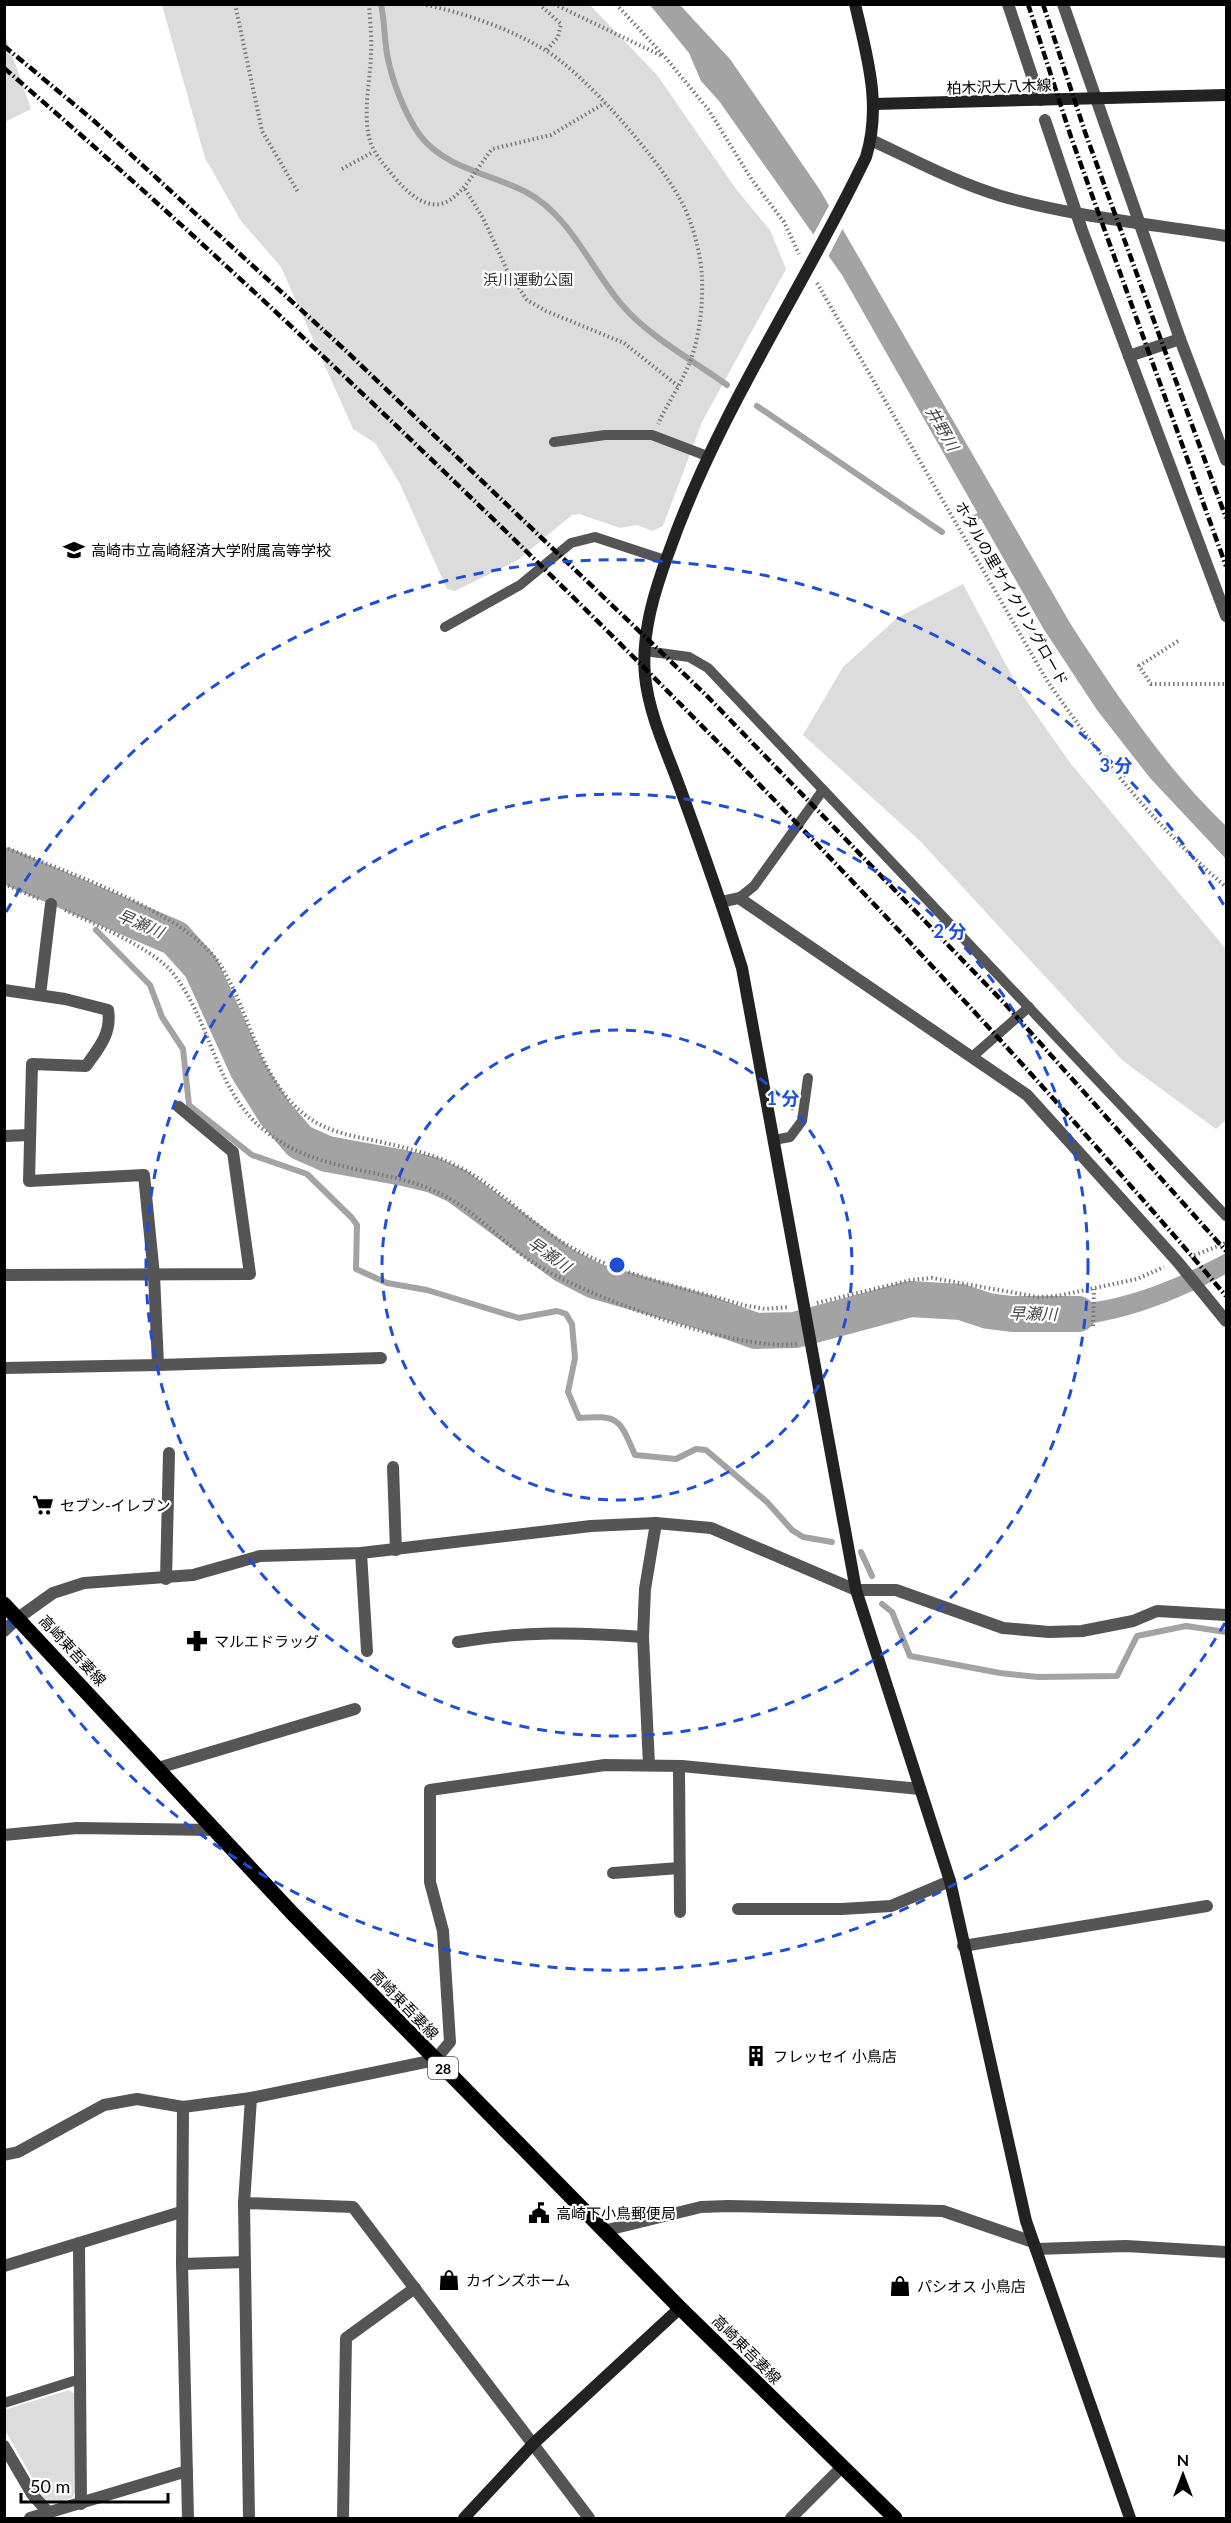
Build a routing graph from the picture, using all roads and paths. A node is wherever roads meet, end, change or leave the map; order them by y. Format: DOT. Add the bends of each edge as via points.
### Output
graph roads {
  1 [pos="235,4"];
  2 [pos="369,4"];
  3 [pos="422,4"];
  4 [pos="539,4"];
  5 [pos="554,4"];
  6 [pos="615,4"];
  7 [pos="855,4"];
  8 [pos="1008,4"];
  9 [pos="1063,4"];
  10 [pos="546,51"];
  11 [pos="666,57"];
  12 [pos="1227,95"];
  13 [pos="1094,98"];
  14 [pos="1040,100"];
  15 [pos="605,103"];
  16 [pos="874,104"];
  17 [pos="1045,120"];
  18 [pos="871,140"];
  19 [pos="373,152"];
  20 [pos="342,170"];
  21 [pos="465,189"];
  22 [pos="298,192"];
  23 [pos="1076,212"];
  24 [pos="1140,223"];
  25 [pos="1227,236"];
  26 [pos="799,255"];
  27 [pos="816,282"];
  28 [pos="1180,339"];
  29 [pos="1129,356"];
  30 [pos="678,386"];
  31 [pos="652,435"];
  32 [pos="554,442"];
  33 [pos="707,456"];
  34 [pos="1227,460"];
  35 [pos="666,560"];
  36 [pos="1227,616"];
  37 [pos="445,627"];
  38 [pos="1178,641"];
  39 [pos="645,651"];
  40 [pos="1227,684"];
  41 [pos="823,790"];
  42 [pos="4,847"];
  43 [pos="4,884"];
  44 [pos="1227,887"];
  45 [pos="739,898"];
  46 [pos="721,902"];
  47 [pos="51,904"];
  48 [pos="4,990"];
  49 [pos="40,995"];
  50 [pos="1029,1007"];
  51 [pos="972,1057"];
  52 [pos="808,1078"];
  53 [pos="179,1107"];
  54 [pos="4,1136"];
  55 [pos="30,1136"];
  56 [pos="774,1140"];
  57 [pos="1227,1216"];
  58 [pos="1227,1243"];
  59 [pos="1184,1263"];
  60 [pos="1169,1265"];
  61 [pos="4,1275"];
  62 [pos="154,1275"];
  63 [pos="1094,1291"];
  64 [pos="806,1307"];
  65 [pos="1227,1321"];
  66 [pos="1093,1324"];
  67 [pos="812,1339"];
  68 [pos="381,1358"];
  69 [pos="158,1365"];
  70 [pos="4,1368"];
  71 [pos="169,1453"];
  72 [pos="393,1467"];
  73 [pos="656,1523"];
  74 [pos="396,1550"];
  75 [pos="362,1554"];
  76 [pos="166,1579"];
  77 [pos="856,1590"];
  78 [pos="4,1604"];
  79 [pos="1227,1614"];
  80 [pos="18,1618"];
  81 [pos="4,1631"];
  82 [pos="642,1637"];
  83 [pos="458,1642"];
  84 [pos="367,1651"];
  85 [pos="355,1709"];
  86 [pos="649,1765"];
  87 [pos="679,1766"];
  88 [pos="158,1768"];
  89 [pos="920,1789"];
  90 [pos="215,1830"];
  91 [pos="4,1835"];
  92 [pos="680,1868"];
  93 [pos="613,1873"];
  94 [pos="950,1881"];
  95 [pos="1207,1906"];
  96 [pos="738,1909"];
  97 [pos="680,1912"];
  98 [pos="963,1946"];
  99 [pos="435,2060"];
  100 [pos="250,2098"];
  101 [pos="183,2107"];
  102 [pos="4,2155"];
  103 [pos="244,2203"];
  104 [pos="181,2212"];
  105 [pos="603,2231"];
  106 [pos="79,2243"];
  107 [pos="1034,2246"];
  108 [pos="1227,2252"];
  109 [pos="245,2262"];
  110 [pos="182,2264"];
  111 [pos="4,2266"];
  112 [pos="415,2288"];
  113 [pos="680,2308"];
  114 [pos="80,2379"];
  115 [pos="4,2403"];
  116 [pos="534,2443"];
  117 [pos="4,2445"];
  118 [pos="841,2468"];
  119 [pos="187,2471"];
  120 [pos="81,2504"];
  121 [pos="48,2512"];
  122 [pos="30,2518"];
  123 [pos="188,2518"];
  124 [pos="249,2518"];
  125 [pos="343,2518"];
  126 [pos="464,2518"];
  127 [pos="589,2518"];
  128 [pos="791,2518"];
  129 [pos="895,2518"];
  130 [pos="1130,2518"];
  1 -- 22 [label="path" via="262,131"];
  2 -- 19 [label="path" via="371,53 366,113"];
  3 -- 10 [label="path" via="473,17"];
  4 -- 10 [label="path" via="561,24 558,37"];
  5 -- 11 [label="path"];
  6 -- 11 [label="path"];
  7 -- 16 [label="street"];
  8 -- 14 [label="street"];
  9 -- 13 [label="street"];
  10 -- 15 [label="path"];
  11 -- 26 [label="path" via="708,109 752,180 784,222"];
  12 -- 13 [label="street, 柏木沢大八木線"];
  13 -- 14 [label="street, 柏木沢大八木線"];
  13 -- 24 [label="street"];
  14 -- 16 [label="street, 柏木沢大八木線"];
  15 -- 21 [label="path" via="551,135 492,149"];
  15 -- 30 [label="path" via="680,200 695,239 702,277 699,316 695,350"];
  16 -- 18 [label="street"];
  17 -- 23 [label="street"];
  18 -- 23 [label="street" via="969,185"];
  18 -- 33 [label="street" via="845,200"];
  19 -- 20 [label="path"];
  19 -- 21 [label="path" via="409,194 425,204 454,199"];
  21 -- 30 [label="path" via="527,300 624,343"];
  23 -- 24 [label="street"];
  23 -- 29 [label="street"];
  24 -- 25 [label="street"];
  24 -- 28 [label="street"];
  27 -- 44 [label="path, ホタルの里サイクリングロード" via="1006,611 1072,717 1130,793 1190,856"];
  28 -- 29 [label="street"];
  28 -- 34 [label="street"];
  29 -- 36 [label="street"];
  30 -- 31 [label="path"];
  31 -- 32 [label="lane" via="605,435"];
  31 -- 33 [label="lane"];
  33 -- 35 [label="street"];
  35 -- 37 [label="lane" via="595,537 571,543 520,585"];
  35 -- 39 [label="street" via="649,616"];
  38 -- 40 [label="path" via="1139,666 1151,684"];
  39 -- 41 [label="lane" via="689,657 708,669"];
  39 -- 46 [label="street" via="651,710"];
  41 -- 45 [label="lane" via="754,886"];
  41 -- 50 [label="lane"];
  42 -- 64 [label="path" via="142,905 198,938 223,967 281,1090 293,1105 320,1125 457,1166 562,1242 612,1266 743,1305 765,1309"];
  43 -- 47 [label="path"];
  45 -- 46 [label="street"];
  45 -- 51 [label="street"];
  46 -- 56 [label="street" via="742,968"];
  47 -- 49 [label="street"];
  47 -- 67 [label="path" via="99,926 170,970 187,995 233,1094 263,1130 310,1157 445,1196 531,1261 581,1290 742,1341 779,1346"];
  48 -- 49 [label="street"];
  49 -- 55 [label="street" via="108,1010 110,1023 104,1041 86,1066 32,1064"];
  50 -- 51 [label="lane"];
  50 -- 57 [label="lane"];
  51 -- 59 [label="street" via="1027,1095"];
  52 -- 56 [label="lane" via="802,1121 790,1137"];
  53 -- 62 [label="street" via="232,1152 250,1274"];
  54 -- 55 [label="street"];
  55 -- 62 [label="street" via="29,1181 144,1175"];
  56 -- 64 [label="street"];
  58 -- 59 [label="path"];
  59 -- 65 [label="street"];
  60 -- 63 [label="path"];
  61 -- 62 [label="street"];
  62 -- 69 [label="street"];
  63 -- 64 [label="path" via="1038,1297 932,1278"];
  63 -- 66 [label="path"];
  64 -- 67 [label="street"];
  67 -- 77 [label="street"];
  68 -- 69 [label="street"];
  69 -- 70 [label="street"];
  71 -- 76 [label="street"];
  72 -- 74 [label="street"];
  73 -- 74 [label="street" via="591,1526"];
  73 -- 77 [label="street" via="711,1528"];
  73 -- 82 [label="street"];
  74 -- 75 [label="street"];
  75 -- 76 [label="street" via="260,1556"];
  75 -- 84 [label="street"];
  76 -- 80 [label="street" via="84,1583 54,1593"];
  77 -- 79 [label="street" via="896,1590 1003,1628 1049,1632 1123,1623 1157,1611"];
  77 -- 89 [label="street"];
  78 -- 80 [label="main road, 高崎東吾妻線 / 28"];
  80 -- 81 [label="street"];
  80 -- 88 [label="main road, 高崎東吾妻線 / 28"];
  82 -- 83 [label="street" via="586,1632 502,1634"];
  82 -- 86 [label="street"];
  85 -- 88 [label="street"];
  86 -- 87 [label="street"];
  86 -- 99 [label="street" via="605,1765 430,1790 430,1882 443,1931 450,2042"];
  87 -- 89 [label="street"];
  87 -- 92 [label="street"];
  88 -- 90 [label="main road, 高崎東吾妻線 / 28"];
  89 -- 94 [label="street"];
  90 -- 91 [label="street" via="77,1828"];
  90 -- 99 [label="main road, 高崎東吾妻線 / 28"];
  92 -- 93 [label="street"];
  92 -- 97 [label="street"];
  94 -- 96 [label="street" via="891,1905"];
  94 -- 98 [label="street"];
  95 -- 98 [label="street"];
  98 -- 107 [label="street"];
  99 -- 100 [label="street"];
  99 -- 105 [label="main road, 高崎東吾妻線 / 28"];
  100 -- 101 [label="street"];
  100 -- 103 [label="street"];
  101 -- 102 [label="street" via="137,2100 104,2105 18,2152"];
  101 -- 104 [label="street"];
  103 -- 109 [label="street"];
  103 -- 112 [label="street" via="353,2207"];
  104 -- 106 [label="street"];
  104 -- 110 [label="street"];
  105 -- 107 [label="street" via="701,2207 943,2211"];
  105 -- 113 [label="main road, 高崎東吾妻線 / 28"];
  106 -- 111 [label="street"];
  106 -- 114 [label="street"];
  107 -- 108 [label="street"];
  107 -- 130 [label="street"];
  109 -- 110 [label="street"];
  109 -- 124 [label="street"];
  110 -- 119 [label="street"];
  112 -- 116 [label="street"];
  112 -- 125 [label="street" via="346,2338"];
  113 -- 116 [label="street"];
  113 -- 118 [label="main road, 高崎東吾妻線 / 28"];
  114 -- 115 [label="lane"];
  114 -- 120 [label="street"];
  116 -- 126 [label="street"];
  116 -- 127 [label="street"];
  117 -- 121 [label="street" via="32,2494"];
  118 -- 128 [label="street"];
  118 -- 129 [label="main road, 高崎東吾妻線 / 28"];
  119 -- 120 [label="street"];
  119 -- 123 [label="street"];
  120 -- 121 [label="street"];
  121 -- 122 [label="street"];
}
